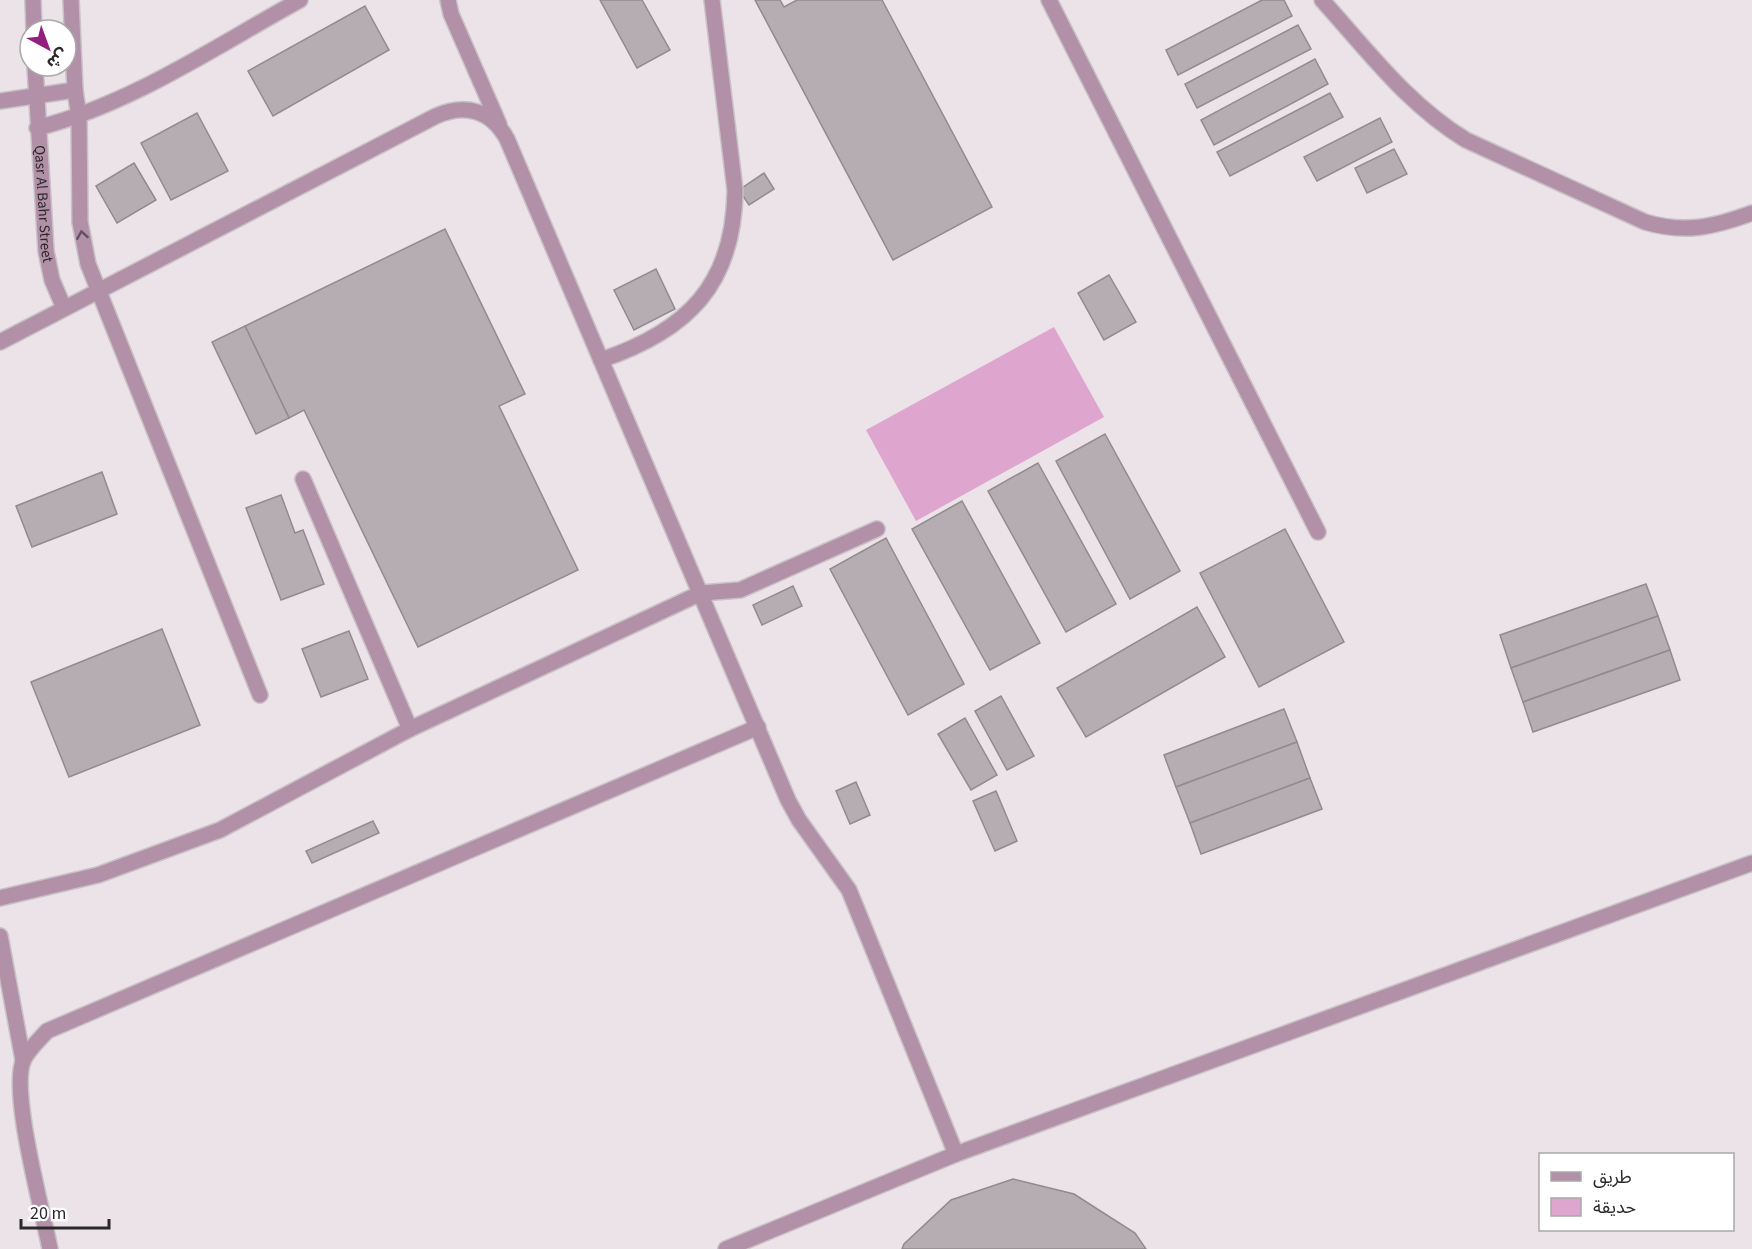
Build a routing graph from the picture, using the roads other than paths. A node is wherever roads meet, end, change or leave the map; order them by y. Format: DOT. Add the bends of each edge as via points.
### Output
graph roads {
  1 [pos="33,0"];
  2 [pos="72,0"];
  3 [pos="300,0"];
  4 [pos="448,0"];
  5 [pos="712,0"];
  6 [pos="1049,0"];
  7 [pos="1322,0"];
  8 [pos="34,18"];
  9 [pos="35,78"];
  10 [pos="75,90"];
  11 [pos="36,96"];
  12 [pos="0,101"];
  13 [pos="80,117"];
  14 [pos="500,127"];
  15 [pos="37,128"];
  16 [pos="1752,213"];
  17 [pos="98,291"];
  18 [pos="64,308"];
  19 [pos="0,342"];
  20 [pos="601,360"];
  21 [pos="303,479"];
  22 [pos="877,529"];
  23 [pos="1318,532"];
  24 [pos="701,593"];
  25 [pos="260,695"];
  26 [pos="758,727"];
  27 [pos="410,729"];
  28 [pos="1752,863"];
  29 [pos="0,898"];
  30 [pos="0,936"];
  31 [pos="23,1060"];
  32 [pos="956,1154"];
  33 [pos="50,1249"];
  34 [pos="726,1249"];
  1 -- 8 [label="street"];
  2 -- 10 [label="street"];
  3 -- 13 [label="street"];
  4 -- 14 [label="street"];
  5 -- 20 [label="street" via="735,190 735,212 725,255 705,294 674,326 637,348"];
  6 -- 23 [label="street"];
  7 -- 16 [label="street" via="1411,99 1466,140 1662,227 1699,229"];
  9 -- 11 [label="street, Qasr Al Bahr Street"];
  10 -- 11 [label="street"];
  10 -- 13 [label="street"];
  11 -- 12 [label="street"];
  11 -- 15 [label="street, Qasr Al Bahr Street"];
  13 -- 15 [label="street"];
  17 -- 13 [label="street, one-way" via="80,222"];
  14 -- 17 [label="street" via="479,111 450,110"];
  14 -- 20 [label="street"];
  15 -- 18 [label="street, Qasr Al Bahr Street" via="48,266"];
  17 -- 18 [label="street"];
  17 -- 25 [label="street"];
  18 -- 19 [label="street"];
  20 -- 24 [label="street"];
  21 -- 27 [label="street"];
  22 -- 24 [label="street" via="740,590"];
  24 -- 26 [label="street"];
  24 -- 27 [label="street"];
  26 -- 31 [label="street" via="47,1031"];
  26 -- 32 [label="street" via="799,820 849,890"];
  27 -- 29 [label="street" via="219,830 99,875"];
  28 -- 32 [label="street"];
  30 -- 31 [label="street"];
  31 -- 33 [label="street" via="20,1079 24,1119"];
  32 -- 34 [label="street"];
}
